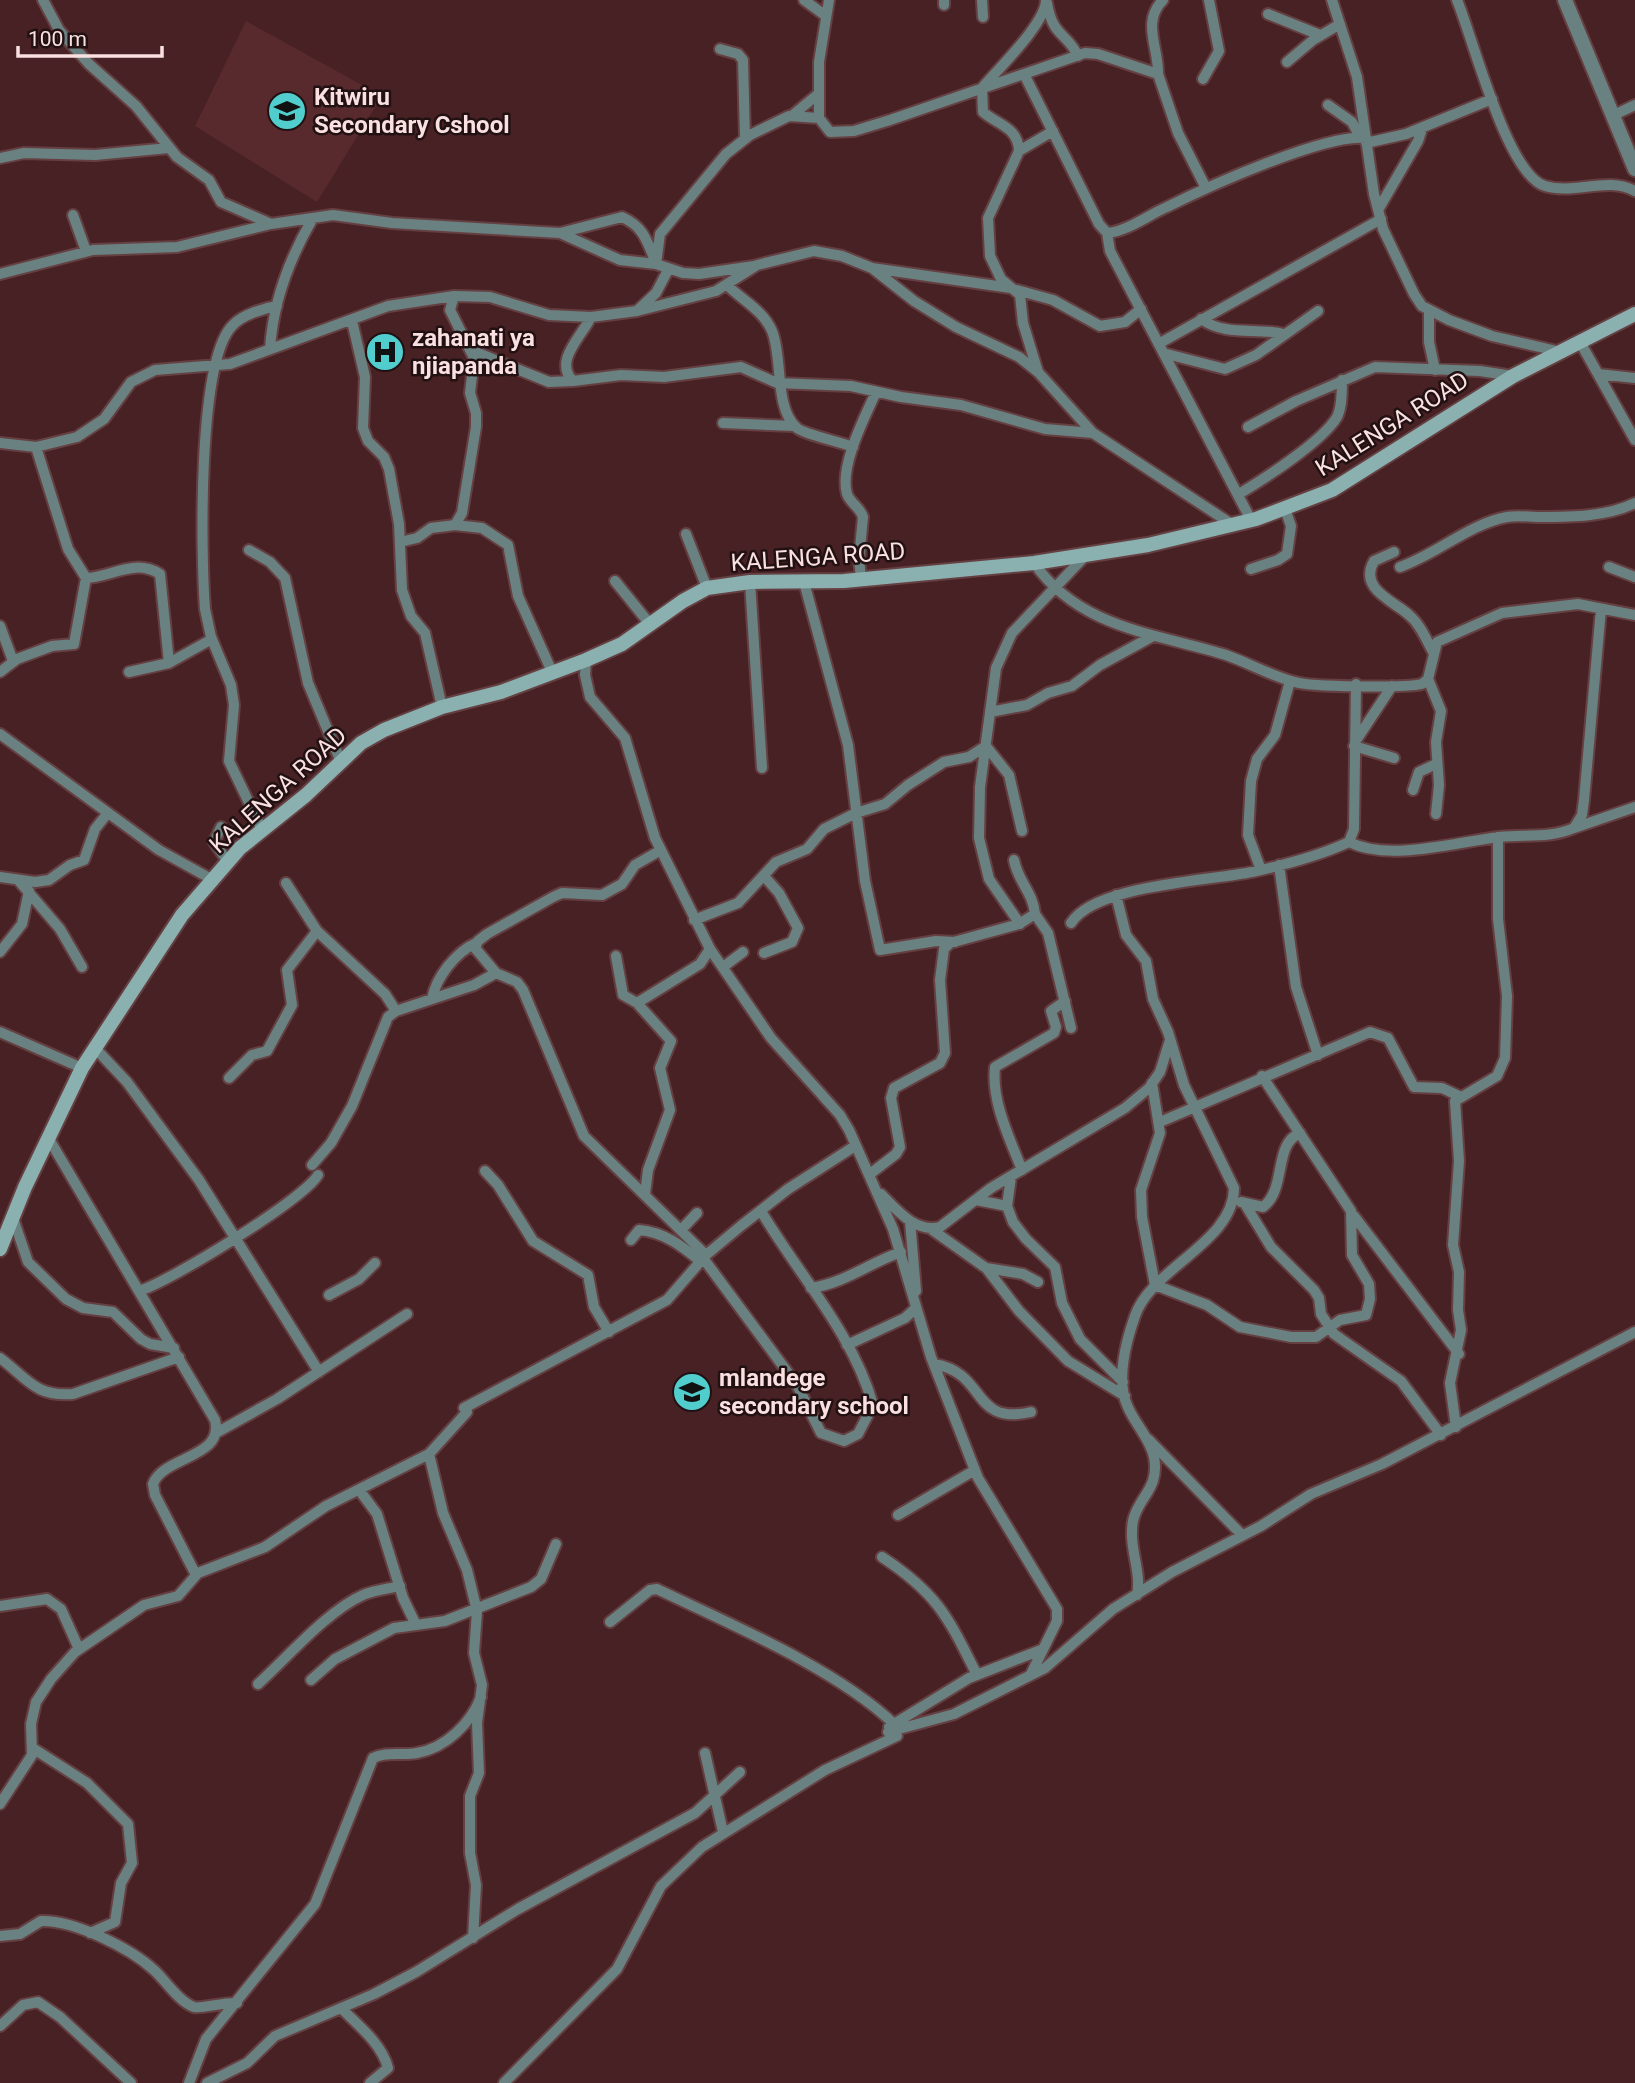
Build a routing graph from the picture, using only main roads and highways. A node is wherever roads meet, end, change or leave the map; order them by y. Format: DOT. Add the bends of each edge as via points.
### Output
graph roads {
  1 [pos="1635,314"];
  2 [pos="2,1240"];
  1 -- 2 [label="main road, KALENGA ROAD" via="1513,376 1366,471 1312,500 1148,545 1034,563 707,588 622,643 586,660 501,692 443,706 361,743 228,862 182,915 82,1068"];
}
